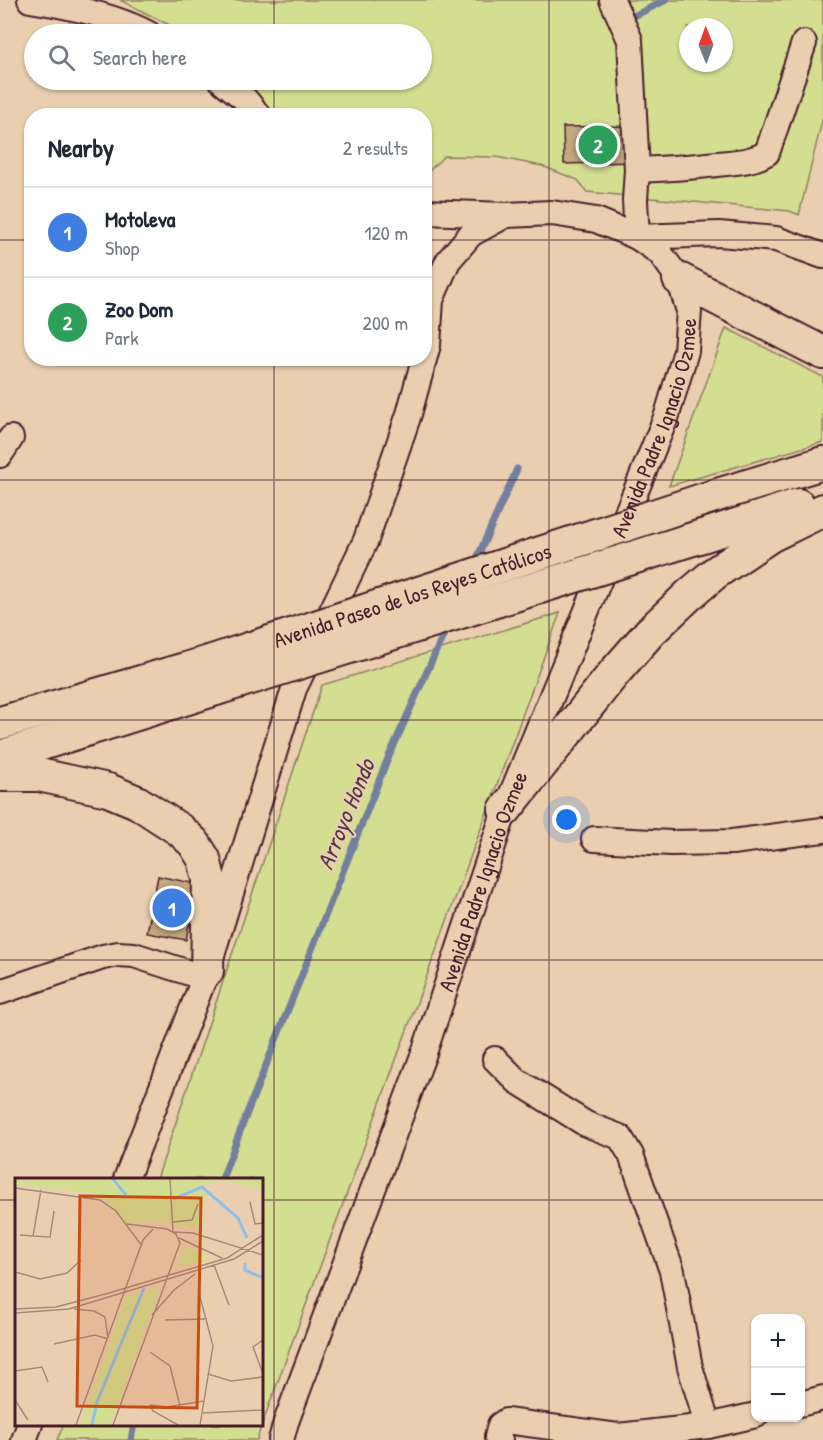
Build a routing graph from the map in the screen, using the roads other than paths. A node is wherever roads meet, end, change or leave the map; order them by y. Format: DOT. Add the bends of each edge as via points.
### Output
graph roads {
  1 [pos="30,0"];
  2 [pos="612,0"];
  3 [pos="127,24"];
  4 [pos="804,43"];
  5 [pos="234,90"];
  6 [pos="252,108"];
  7 [pos="637,170"];
  8 [pos="432,212"];
  9 [pos="506,214"];
  10 [pos="719,234"];
  11 [pos="637,237"];
  12 [pos="823,256"];
  13 [pos="676,274"];
  14 [pos="432,298"];
  15 [pos="823,353"];
  16 [pos="421,366"];
  17 [pos="823,463"];
  18 [pos="823,497"];
  19 [pos="823,510"];
  20 [pos="212,676"];
  21 [pos="0,723"];
  22 [pos="0,757"];
  23 [pos="0,775"];
  24 [pos="505,810"];
  25 [pos="823,830"];
  26 [pos="594,839"];
  27 [pos="206,975"];
  28 [pos="0,992"];
  29 [pos="495,1059"];
  30 [pos="126,1178"];
  31 [pos="823,1398"];
  32 [pos="805,1403"];
  33 [pos="751,1415"];
  34 [pos="30,1425"];
  35 [pos="708,1426"];
  36 [pos="24,1440"];
  37 [pos="281,1440"];
  38 [pos="500,1440"];
  1 -- 3 [label="street" via="64,5"];
  2 -- 7 [label="street" via="630,40"];
  4 -- 7 [label="street" via="767,153 744,161"];
  5 -- 6 [label="street"];
  7 -- 11 [label="street"];
  8 -- 9 [label="street"];
  9 -- 11 [label="street, Avenida Padre Ignacio Ozmee" via="552,213 596,220"];
  9 -- 14 [label="street, Avenida Padre Ignacio Ozmee" via="471,234 448,261"];
  10 -- 11 [label="street"];
  10 -- 12 [label="street" via="776,239"];
  10 -- 13 [label="street" via="687,252"];
  11 -- 13 [label="street, Avenida Padre Ignacio Ozmee" via="660,254"];
  13 -- 15 [label="main road"];
  13 -- 24 [label="street, Avenida Padre Ignacio Ozmee" via="689,311 686,351 667,415"];
  16 -- 27 [label="street, Avenida Padre Ignacio Ozmee" via="410,414 366,540 294,689"];
  17 -- 20 [label="main road, Avenida Paseo de los Reyes Católicos, bridge" via="714,496"];
  18 -- 20 [label="main road, Avenida Paseo de los Reyes Católicos, bridge" via="718,531"];
  19 -- 24 [label="main road" via="770,536 714,573 689,595 614,674"];
  20 -- 21 [label="main road, Avenida Paseo de los Reyes Católicos"];
  20 -- 22 [label="main road, Avenida Paseo de los Reyes Católicos"];
  23 -- 27 [label="main road" via="39,775 108,790 137,802 194,843 209,879"];
  24 -- 37 [label="street, Avenida Padre Ignacio Ozmee" via="424,1053"];
  25 -- 26 [label="street" via="732,842"];
  27 -- 28 [label="street" via="118,954"];
  27 -- 30 [label="street, Avenida Padre Ignacio Ozmee"];
  29 -- 35 [label="street" via="517,1081 586,1124 620,1137 631,1155 672,1270 690,1367"];
  31 -- 32 [label="street"];
  33 -- 35 [label="street"];
  34 -- 36 [label="street"];
  35 -- 38 [label="street" via="618,1436 506,1421 500,1425"];
}
